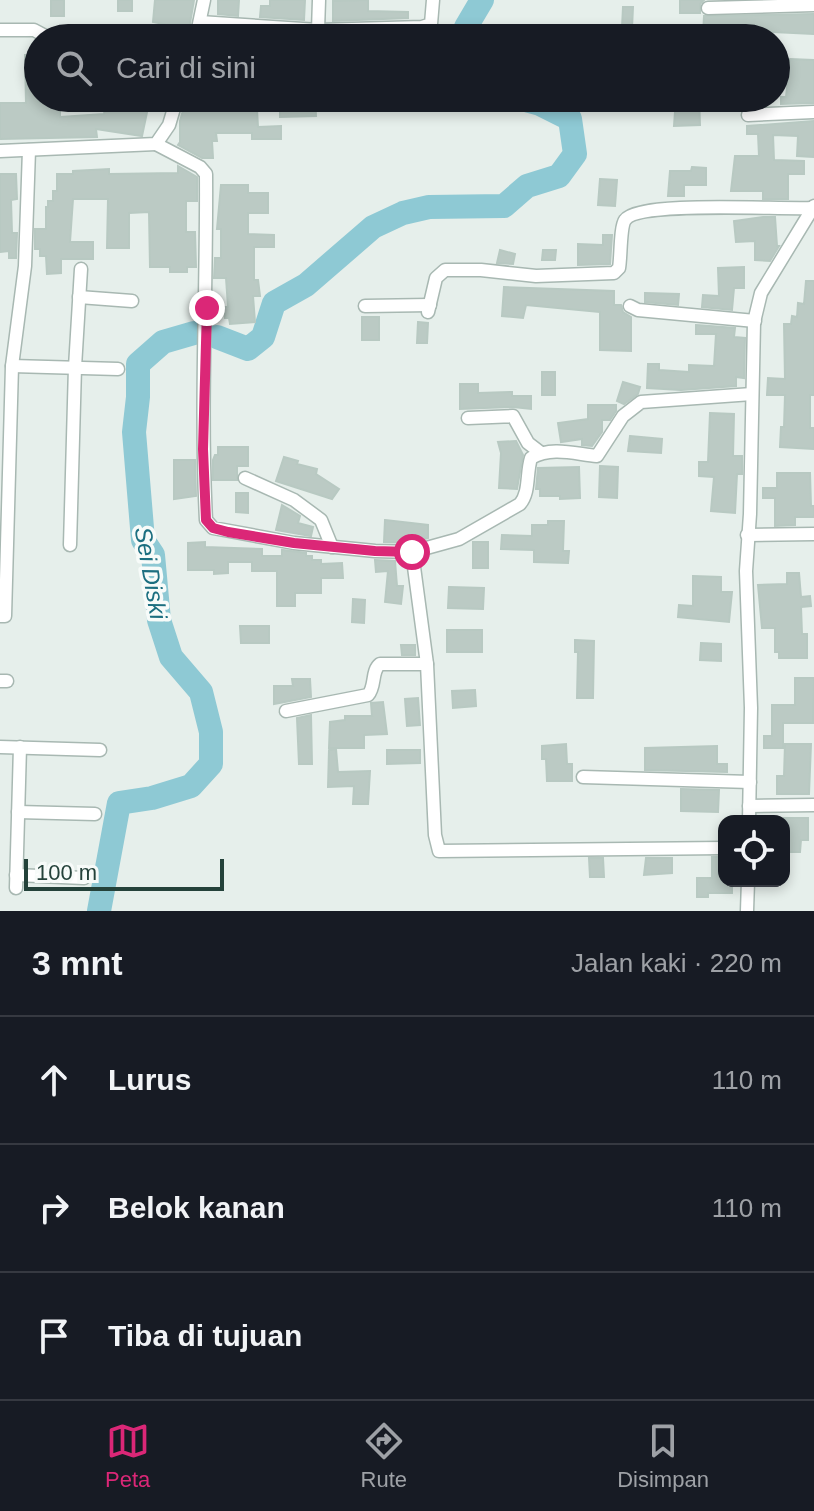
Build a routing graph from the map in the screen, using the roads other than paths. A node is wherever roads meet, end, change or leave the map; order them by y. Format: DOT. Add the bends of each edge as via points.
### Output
graph roads {
  1 [pos="204,0"];
  2 [pos="319,0"];
  3 [pos="433,0"];
  4 [pos="814,5"];
  5 [pos="708,8"];
  6 [pos="200,22"];
  7 [pos="230,24"];
  8 [pos="318,24"];
  9 [pos="431,24"];
  10 [pos="0,30"];
  11 [pos="24,30"];
  12 [pos="173,112"];
  13 [pos="814,112"];
  14 [pos="748,115"];
  15 [pos="156,144"];
  16 [pos="29,150"];
  17 [pos="0,151"];
  18 [pos="813,207"];
  19 [pos="81,269"];
  20 [pos="79,297"];
  21 [pos="132,301"];
  22 [pos="365,306"];
  23 [pos="630,306"];
  24 [pos="755,321"];
  25 [pos="12,366"];
  26 [pos="75,367"];
  27 [pos="118,369"];
  28 [pos="752,394"];
  29 [pos="468,418"];
  30 [pos="541,453"];
  31 [pos="5,461"];
  32 [pos="245,478"];
  33 [pos="814,534"];
  34 [pos="747,535"];
  35 [pos="70,545"];
  36 [pos="332,547"];
  37 [pos="412,552"];
  38 [pos="0,616"];
  39 [pos="427,664"];
  40 [pos="286,711"];
  41 [pos="0,747"];
  42 [pos="20,747"];
  43 [pos="100,750"];
  44 [pos="583,777"];
  45 [pos="750,782"];
  46 [pos="814,805"];
  47 [pos="749,806"];
  48 [pos="18,812"];
  49 [pos="95,814"];
  50 [pos="749,815"];
  51 [pos="718,848"];
  52 [pos="84,878"];
  53 [pos="748,887"];
  54 [pos="747,911"];
  1 -- 6 [label="street"];
  2 -- 8 [label="street"];
  3 -- 9 [label="street"];
  4 -- 5 [label="street"];
  6 -- 7 [label="street"];
  10 -- 11 [label="street"];
  12 -- 15 [label="street"];
  13 -- 14 [label="street"];
  15 -- 16 [label="street"];
  15 -- 36 [label="street" via="206,174 206,520 228,532"];
  16 -- 17 [label="street"];
  16 -- 25 [label="street" via="25,266"];
  18 -- 22 [label="street" via="642,211 623,224 619,268 614,273 536,276 445,270 436,278 429,308"];
  18 -- 24 [label="street" via="761,293"];
  19 -- 20 [label="street"];
  20 -- 21 [label="street"];
  20 -- 26 [label="street"];
  23 -- 24 [label="street"];
  24 -- 28 [label="street"];
  25 -- 26 [label="street"];
  25 -- 31 [label="street"];
  26 -- 27 [label="street"];
  26 -- 35 [label="street"];
  28 -- 30 [label="street" via="641,402 623,416 597,456"];
  28 -- 34 [label="street"];
  29 -- 30 [label="street" via="513,416 528,443"];
  30 -- 37 [label="street" via="531,458 526,497 520,504 459,539"];
  31 -- 38 [label="street" via="5,616"];
  32 -- 36 [label="street" via="294,500 321,520"];
  33 -- 34 [label="street"];
  34 -- 45 [label="street"];
  36 -- 37 [label="street"];
  37 -- 39 [label="street"];
  39 -- 40 [label="street" via="380,664 368,695"];
  39 -- 51 [label="street" via="439,851"];
  41 -- 42 [label="street"];
  42 -- 43 [label="street"];
  42 -- 48 [label="street"];
  44 -- 45 [label="street"];
  45 -- 47 [label="street"];
  46 -- 47 [label="street"];
  47 -- 50 [label="street"];
  48 -- 49 [label="street"];
  48 -- 52 [label="street" via="16,881"];
  53 -- 54 [label="street"];
}
